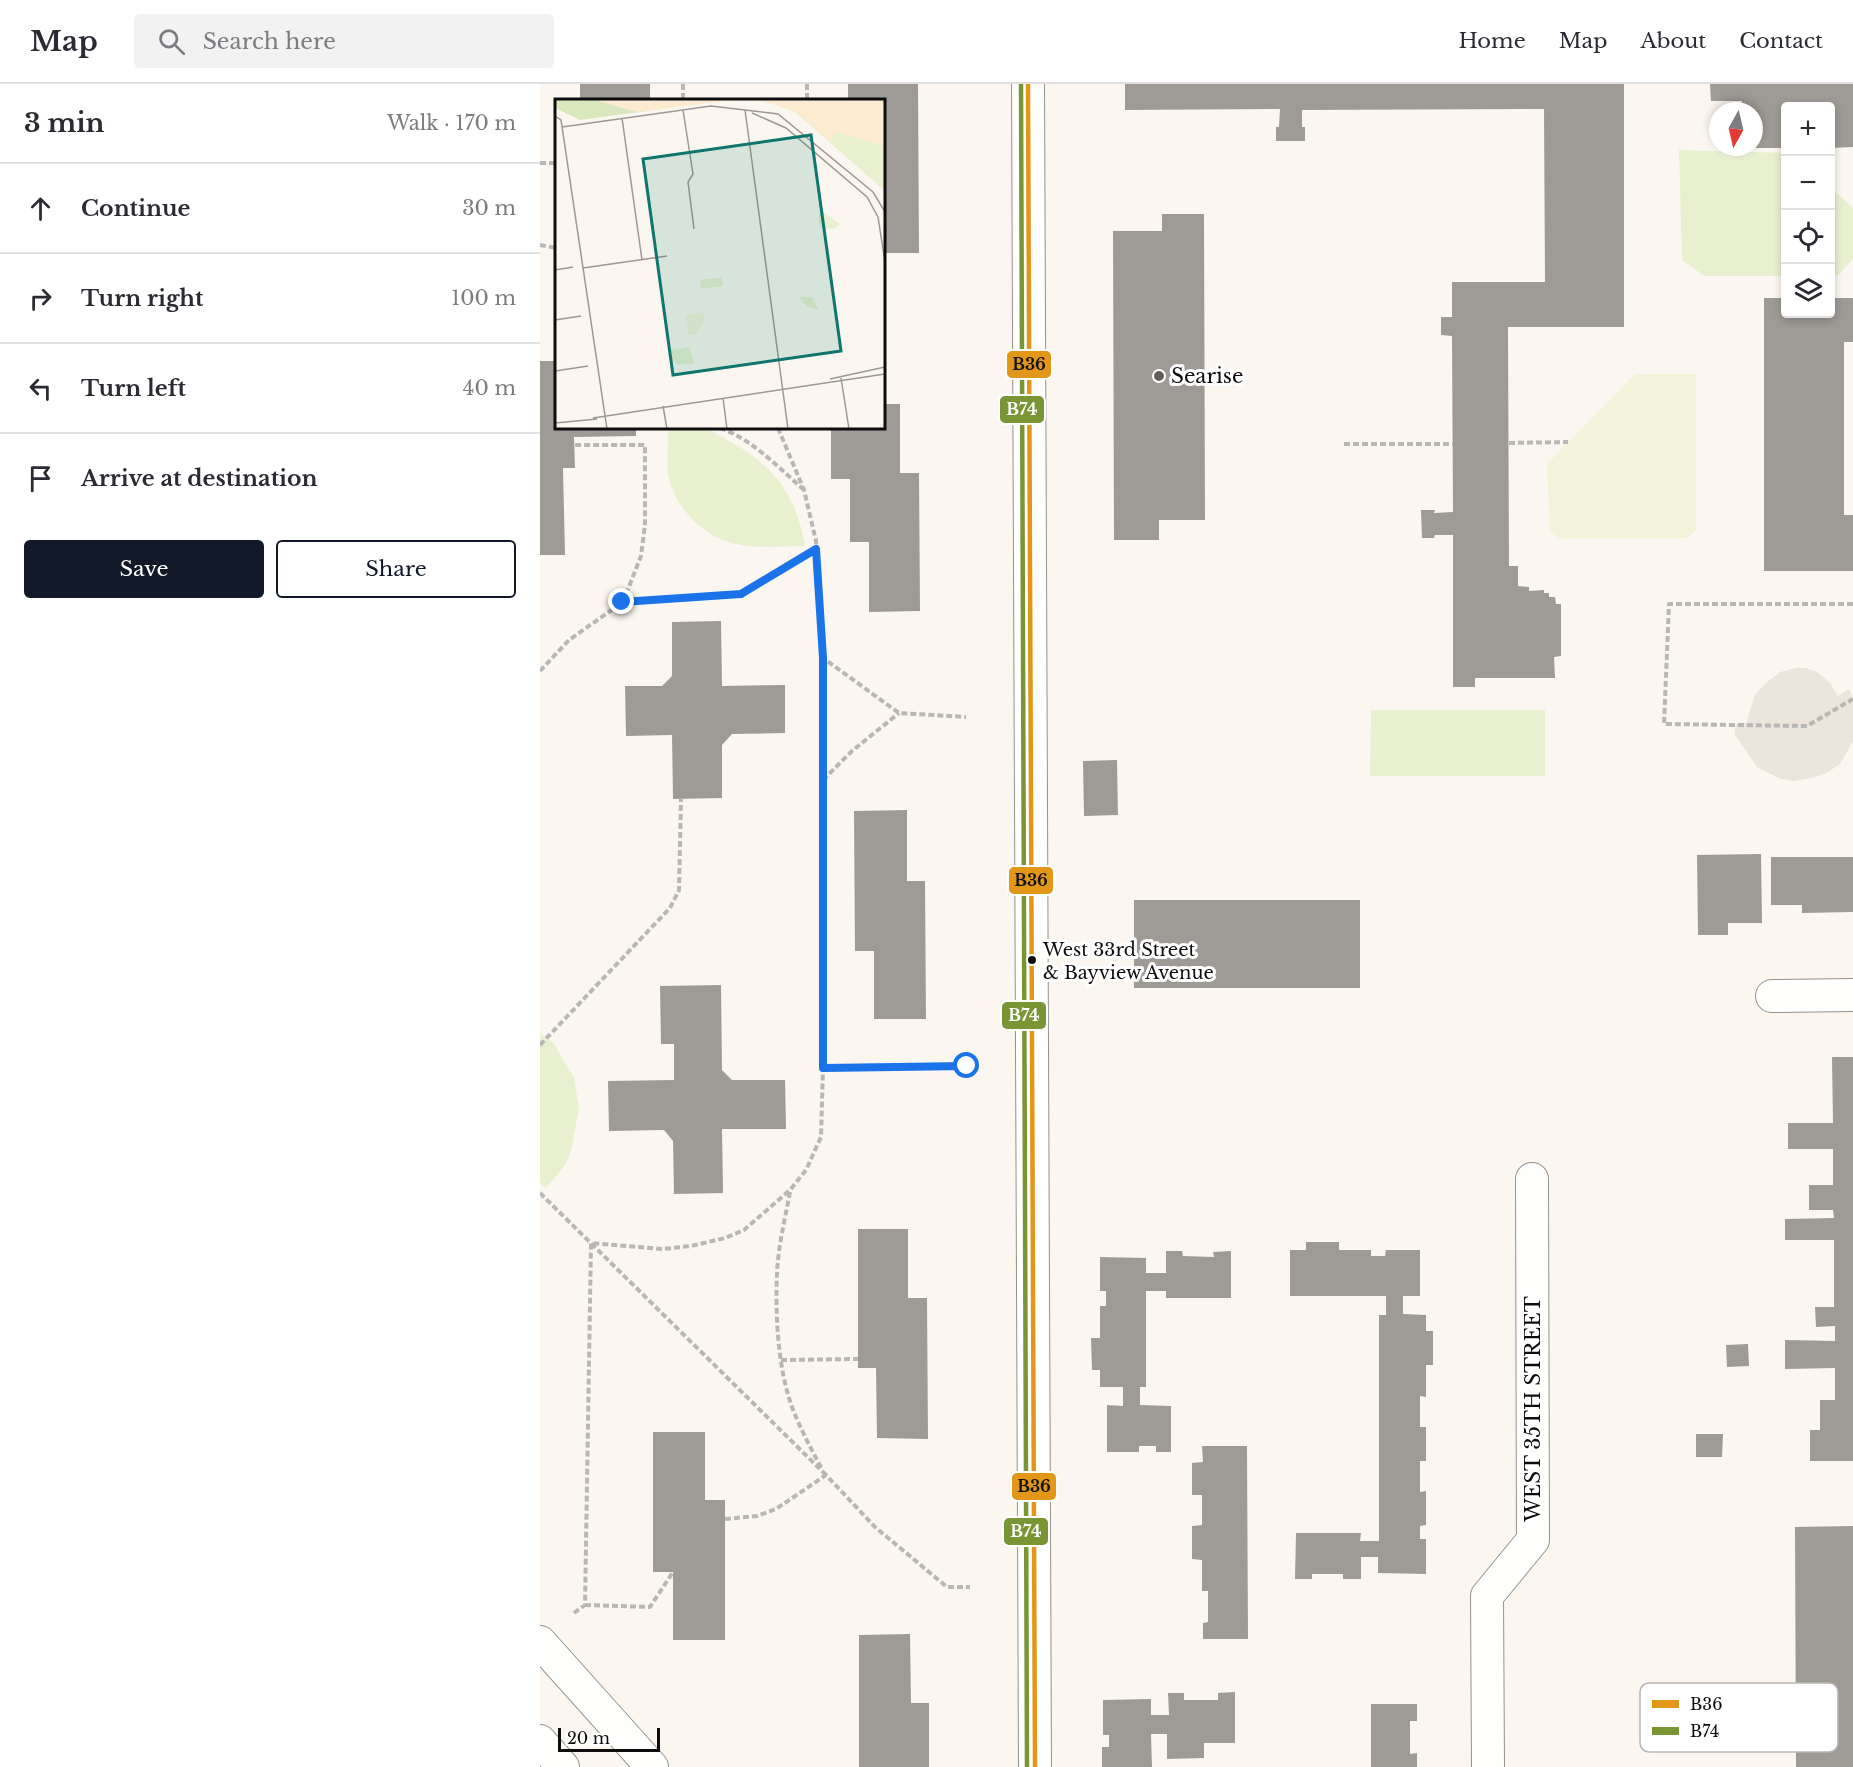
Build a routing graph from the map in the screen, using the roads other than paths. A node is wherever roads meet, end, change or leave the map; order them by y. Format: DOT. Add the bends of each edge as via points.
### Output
graph roads {
  1 [pos="1028,84"];
  2 [pos="1853,995"];
  3 [pos="1772,996"];
  4 [pos="1533,1179"];
  5 [pos="540,1642"];
  6 [pos="540,1741"];
  7 [pos="563,1767"];
  8 [pos="652,1767"];
  9 [pos="1035,1767"];
  10 [pos="1488,1767"];
  1 -- 9 [label="street"];
  2 -- 3 [label="street"];
  4 -- 10 [label="street, WEST 35TH STREET" via="1533,1540 1487,1596"];
  5 -- 8 [label="street"];
  6 -- 7 [label="street"];
}
